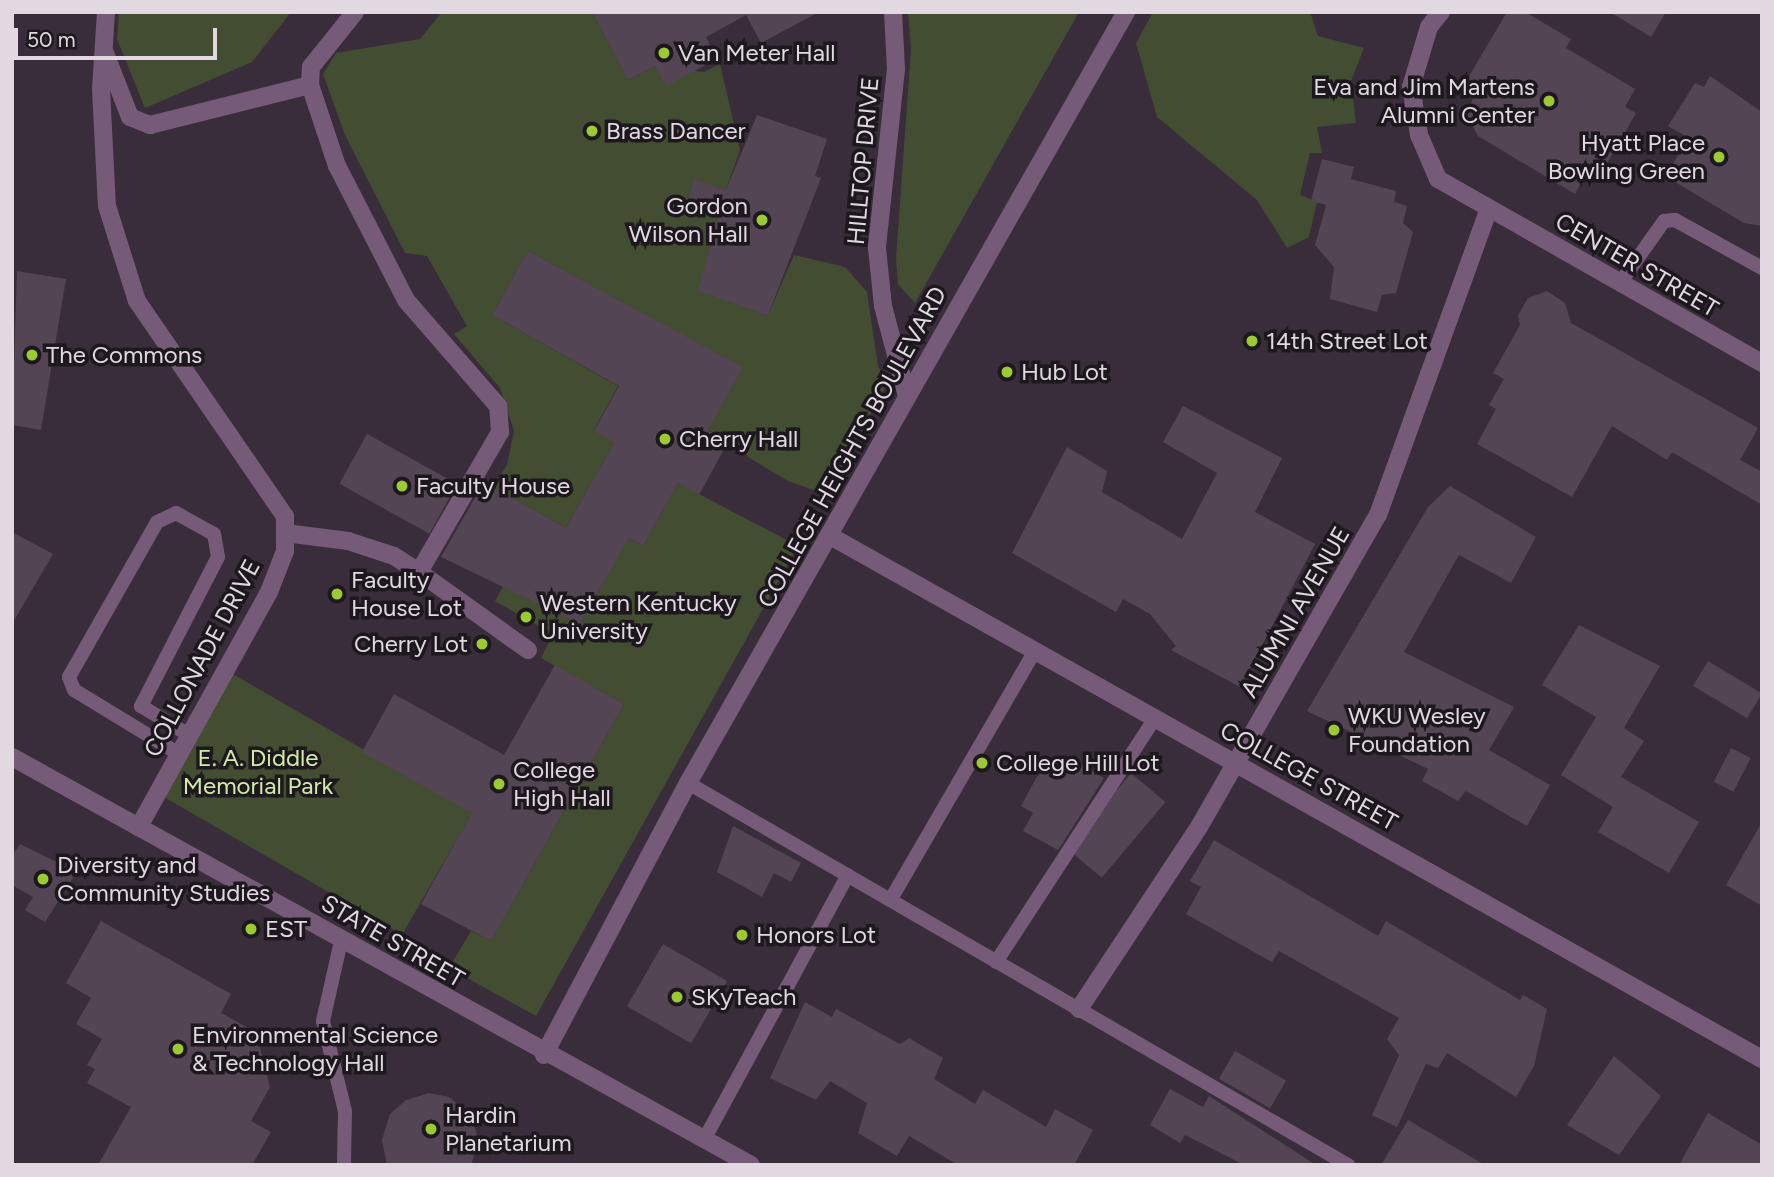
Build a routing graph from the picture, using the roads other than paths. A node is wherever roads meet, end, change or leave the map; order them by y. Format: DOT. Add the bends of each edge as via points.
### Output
graph roads {
  1 [pos="106,12"];
  2 [pos="355,12"];
  3 [pos="893,12"];
  4 [pos="1126,12"];
  5 [pos="1441,12"];
  6 [pos="104,48"];
  7 [pos="310,85"];
  8 [pos="1489,208"];
  9 [pos="1762,268"];
  10 [pos="1619,284"];
  11 [pos="1762,363"];
  12 [pos="907,396"];
  13 [pos="285,533"];
  14 [pos="832,537"];
  15 [pos="419,572"];
  16 [pos="528,650"];
  17 [pos="1033,654"];
  18 [pos="141,705"];
  19 [pos="1155,719"];
  20 [pos="130,725"];
  21 [pos="189,735"];
  22 [pos="179,754"];
  23 [pos="12,757"];
  24 [pos="1236,764"];
  25 [pos="688,783"];
  26 [pos="139,827"];
  27 [pos="848,875"];
  28 [pos="891,899"];
  29 [pos="341,940"];
  30 [pos="996,961"];
  31 [pos="1079,1009"];
  32 [pos="544,1055"];
  33 [pos="1762,1059"];
  34 [pos="705,1138"];
  35 [pos="344,1165"];
  36 [pos="751,1165"];
  37 [pos="1348,1165"];
  1 -- 6 [label="street"];
  2 -- 7 [label="street" via="325,44 311,67"];
  3 -- 12 [label="street, HILLTOP DRIVE" via="896,69 877,248 883,306"];
  4 -- 12 [label="street, COLLEGE HEIGHTS BOULEVARD"];
  5 -- 8 [label="street, CENTER STREET" via="1429,27 1411,87 1419,135 1438,179"];
  6 -- 7 [label="street" via="130,117 139,123"];
  6 -- 13 [label="street" via="107,206 137,300 276,498"];
  7 -- 15 [label="street" via="337,166 407,300 498,406 500,432"];
  8 -- 10 [label="street, CENTER STREET"];
  8 -- 24 [label="street, ALUMNI AVENUE" via="1378,515"];
  9 -- 10 [label="lane" via="1675,220 1664,220"];
  10 -- 11 [label="street, CENTER STREET"];
  12 -- 14 [label="street, COLLEGE HEIGHTS BOULEVARD"];
  13 -- 15 [label="street" via="348,541 394,556"];
  13 -- 21 [label="street, COLLONADE DRIVE" via="268,592"];
  14 -- 17 [label="street, COLLEGE STREET"];
  14 -- 25 [label="street, COLLEGE HEIGHTS BOULEVARD"];
  15 -- 16 [label="street"];
  17 -- 19 [label="street, COLLEGE STREET"];
  17 -- 28 [label="lane"];
  18 -- 20 [label="lane"];
  18 -- 20 [label="lane" via="218,557 214,534 185,514 157,522 69,677 74,690"];
  18 -- 21 [label="lane"];
  19 -- 24 [label="street, COLLEGE STREET"];
  19 -- 30 [label="lane"];
  20 -- 22 [label="lane"];
  21 -- 22 [label="street, COLLONADE DRIVE"];
  22 -- 26 [label="street, COLLONADE DRIVE"];
  23 -- 26 [label="street, STATE STREET"];
  24 -- 31 [label="street, ALUMNI AVENUE"];
  24 -- 33 [label="street, COLLEGE STREET"];
  25 -- 27 [label="lane"];
  25 -- 32 [label="street, COLLEGE HEIGHTS BOULEVARD"];
  26 -- 29 [label="street, STATE STREET"];
  27 -- 28 [label="lane"];
  27 -- 34 [label="lane"];
  28 -- 30 [label="lane"];
  29 -- 32 [label="street, STATE STREET"];
  29 -- 35 [label="lane" via="323,1021 345,1111"];
  30 -- 31 [label="lane"];
  31 -- 37 [label="lane"];
  32 -- 34 [label="street, STATE STREET"];
  34 -- 36 [label="street, STATE STREET"];
}
